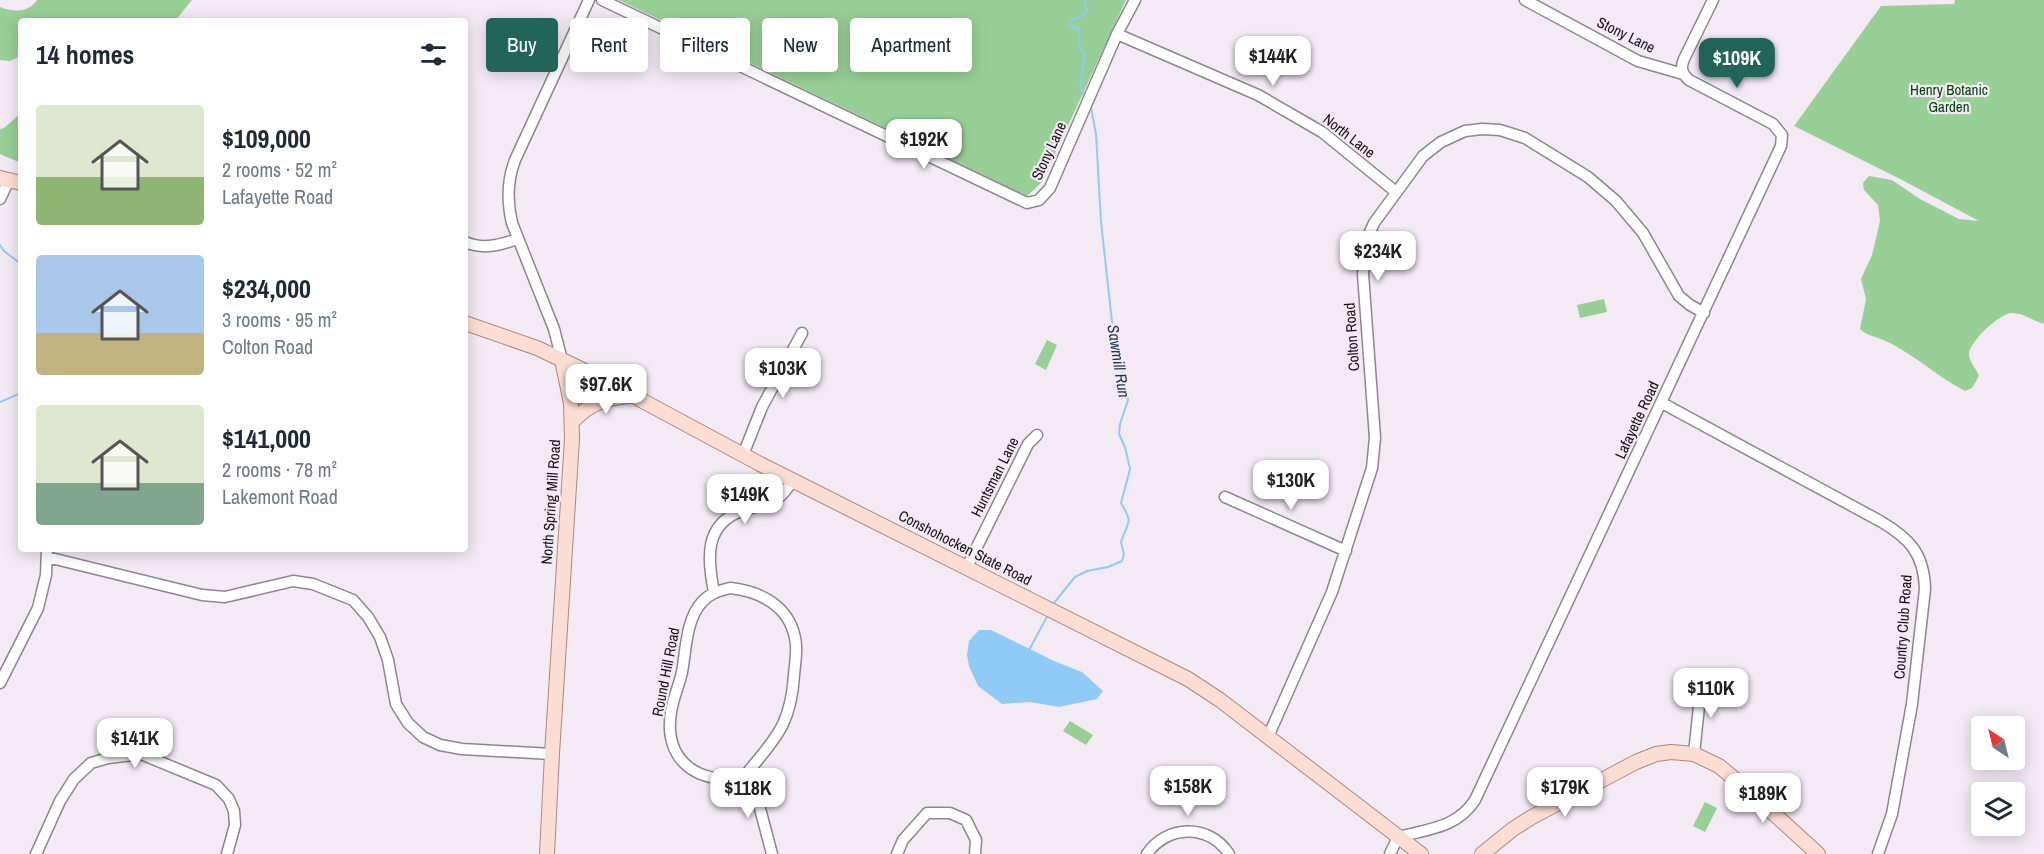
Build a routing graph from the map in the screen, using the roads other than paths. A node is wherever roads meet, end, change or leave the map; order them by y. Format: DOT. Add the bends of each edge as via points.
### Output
graph roads {
  1 [pos="589,0"];
  2 [pos="602,0"];
  3 [pos="1135,0"];
  4 [pos="1526,0"];
  5 [pos="1713,0"];
  6 [pos="1117,34"];
  7 [pos="1683,74"];
  8 [pos="10,180"];
  9 [pos="1396,192"];
  10 [pos="0,199"];
  11 [pos="518,239"];
  12 [pos="468,243"];
  13 [pos="1704,313"];
  14 [pos="468,324"];
  15 [pos="802,333"];
  16 [pos="562,360"];
  17 [pos="633,395"];
  18 [pos="1662,403"];
  19 [pos="572,422"];
  20 [pos="1037,435"];
  21 [pos="743,455"];
  22 [pos="793,480"];
  23 [pos="1226,497"];
  24 [pos="1346,551"];
  25 [pos="47,553"];
  26 [pos="967,567"];
  27 [pos="714,592"];
  28 [pos="1710,679"];
  29 [pos="0,683"];
  30 [pos="1268,737"];
  31 [pos="552,754"];
  32 [pos="1694,754"];
  33 [pos="744,777"];
  34 [pos="1398,837"];
  35 [pos="36,854"];
  36 [pos="227,854"];
  37 [pos="547,854"];
  38 [pos="772,854"];
  39 [pos="897,854"];
  40 [pos="975,854"];
  41 [pos="1147,854"];
  42 [pos="1229,854"];
  43 [pos="1390,854"];
  44 [pos="1421,854"];
  45 [pos="1482,854"];
  46 [pos="1818,854"];
  47 [pos="1878,854"];
  1 -- 11 [label="street, North Spring Mill Road" via="511,169 508,206"];
  2 -- 6 [label="street, Stony Lane" via="1027,203 1039,200 1050,188"];
  3 -- 6 [label="street, Stony Lane"];
  4 -- 7 [label="street, Stony Lane" via="1638,61"];
  5 -- 7 [label="street" via="1682,63"];
  6 -- 9 [label="street, North Lane" via="1258,95 1322,132"];
  7 -- 13 [label="street, Lafayette Road" via="1689,81 1773,123 1782,135 1781,146"];
  8 -- 10 [label="street"];
  9 -- 13 [label="street, Colton Road" via="1424,156 1452,136 1482,129 1525,138 1588,177 1616,201 1643,233 1679,296"];
  9 -- 24 [label="street, Colton Road" via="1369,231 1364,251 1374,453"];
  11 -- 12 [label="street" via="492,246"];
  11 -- 16 [label="street, North Spring Mill Road" via="554,329"];
  13 -- 18 [label="street, Lafayette Road"];
  14 -- 16 [label="main road, Conshohocken State Road"];
  15 -- 21 [label="street" via="762,407"];
  16 -- 17 [label="main road, Conshohocken State Road"];
  16 -- 19 [label="main road, North Spring Mill Road"];
  17 -- 19 [label="main road" via="596,402"];
  17 -- 21 [label="main road, Conshohocken State Road"];
  18 -- 34 [label="street, Lafayette Road" via="1475,800 1455,821"];
  18 -- 47 [label="street, Country Club Road" via="1880,521 1901,534 1917,554 1925,589 1912,704 1892,814"];
  19 -- 31 [label="main road, North Spring Mill Road"];
  20 -- 26 [label="street, Huntsman Lane" via="1028,444"];
  21 -- 22 [label="main road, Conshohocken State Road"];
  22 -- 26 [label="main road, Conshohocken State Road"];
  22 -- 27 [label="street" via="778,499 738,512 716,531 709,558"];
  23 -- 24 [label="street"];
  24 -- 30 [label="street, Colton Road" via="1324,614"];
  25 -- 29 [label="street" via="44,592"];
  25 -- 31 [label="street" via="202,595 225,597 293,581 313,584 353,600 368,617 388,660 396,705 423,737 462,749"];
  26 -- 30 [label="main road, Conshohocken State Road" via="1188,680"];
  27 -- 33 [label="street, Round Hill Road" via="701,603 691,620 671,712 670,737 689,769 727,780"];
  27 -- 33 [label="street" via="730,588 762,595 784,613 795,636 792,695 782,725"];
  28 -- 32 [label="street" via="1699,706"];
  30 -- 34 [label="main road, Conshohocken State Road"];
  31 -- 37 [label="main road, North Spring Mill Road"];
  32 -- 45 [label="main road" via="1663,752 1636,762 1519,825"];
  32 -- 46 [label="main road" via="1727,772"];
  33 -- 38 [label="street" via="758,801"];
  34 -- 43 [label="street"];
  34 -- 44 [label="main road, Conshohocken State Road"];
  35 -- 36 [label="street" via="74,778 91,764 141,754 216,785 229,799 235,825"];
  39 -- 40 [label="street" via="903,840 927,813 950,813 966,820 976,840"];
  41 -- 42 [label="street" via="1155,843 1186,831 1213,838"];
}
